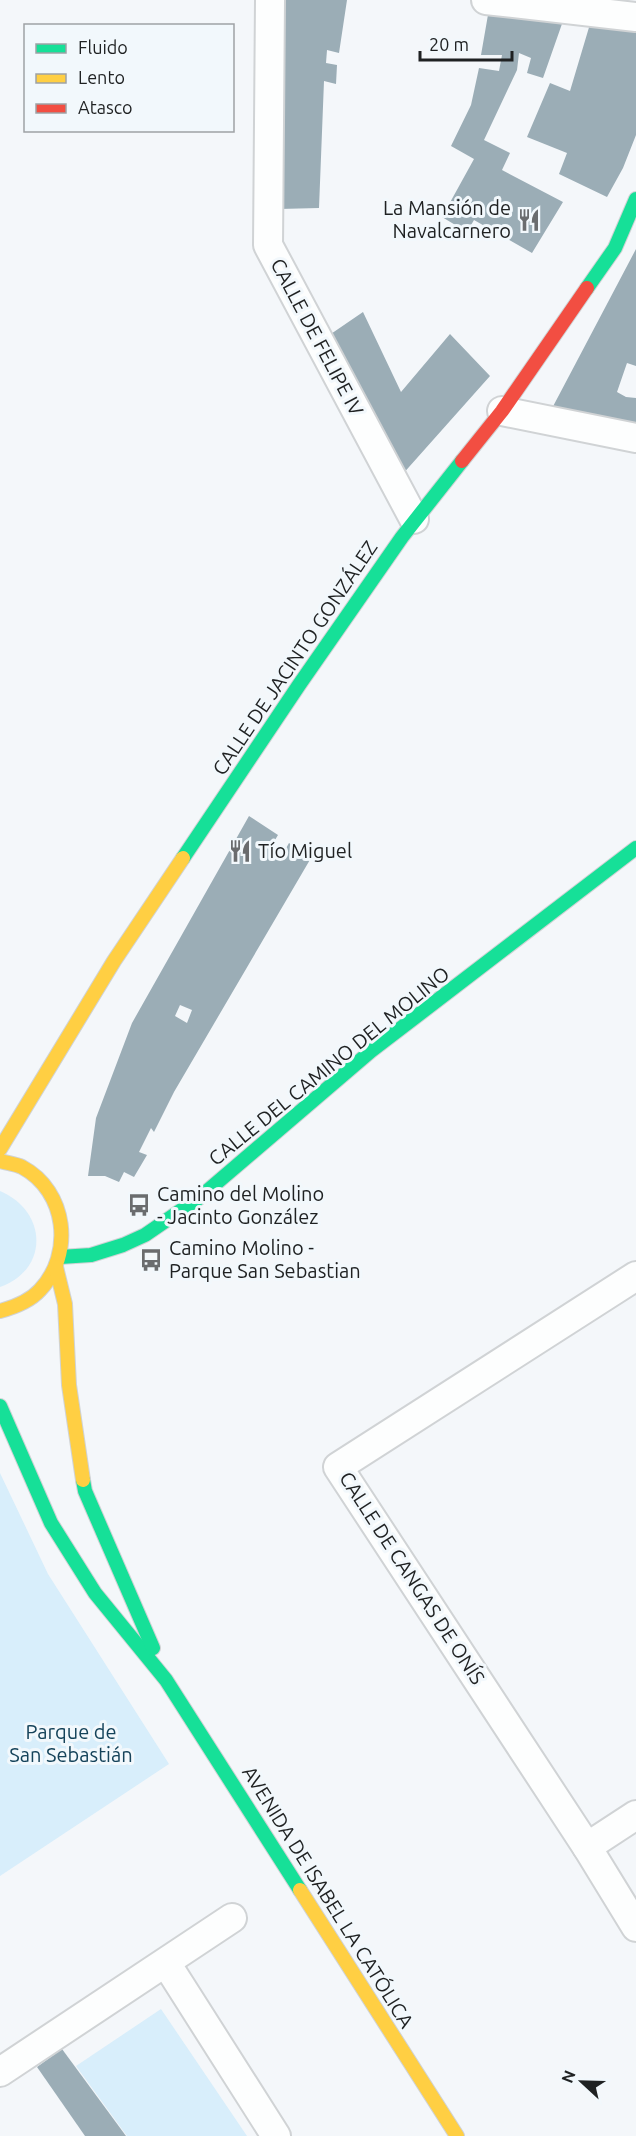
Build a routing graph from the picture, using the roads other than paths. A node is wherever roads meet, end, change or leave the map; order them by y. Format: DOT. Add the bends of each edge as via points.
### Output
graph roads {
  1 [pos="270,0"];
  2 [pos="486,0"];
  3 [pos="636,17"];
  4 [pos="636,199"];
  5 [pos="502,411"];
  6 [pos="636,438"];
  7 [pos="414,519"];
  8 [pos="636,848"];
  9 [pos="0,1149"];
  10 [pos="0,1161"];
  11 [pos="58,1262"];
  12 [pos="636,1276"];
  13 [pos="0,1311"];
  14 [pos="0,1406"];
  15 [pos="166,1680"];
  16 [pos="636,1815"];
  17 [pos="587,1847"];
  18 [pos="232,1918"];
  19 [pos="636,1926"];
  20 [pos="166,1963"];
  21 [pos="0,2072"];
  22 [pos="276,2136"];
  23 [pos="457,2136"];
  1 -- 7 [label="street, CALLE DE FELIPE IV" via="268,245"];
  2 -- 3 [label="street"];
  4 -- 5 [label="street, CALLE DE JACINTO GONZÁLEZ" via="615,248"];
  5 -- 6 [label="street"];
  5 -- 7 [label="street, CALLE DE JACINTO GONZÁLEZ"];
  7 -- 9 [label="street, CALLE DE JACINTO GONZÁLEZ" via="114,961"];
  8 -- 11 [label="street, CALLE DEL CAMINO DEL MOLINO" via="371,1051 199,1198 145,1235 123,1245"];
  10 -- 11 [label="street, AVENIDA DE ISABEL LA CATÓLICA" via="22,1167 52,1195 63,1236"];
  11 -- 13 [label="street" via="42,1289 21,1305"];
  11 -- 15 [label="street, AVENIDA DE ISABEL LA CATÓLICA" via="65,1304 69,1385 85,1491"];
  12 -- 17 [label="street, CALLE DE CANGAS DE ONÍS" via="338,1467"];
  14 -- 15 [label="street, AVENIDA DE ISABEL LA CATÓLICA" via="51,1523 94,1593"];
  15 -- 23 [label="street, AVENIDA DE ISABEL LA CATÓLICA"];
  16 -- 17 [label="street"];
  17 -- 19 [label="street, CALLE DE CANGAS DE ONÍS"];
  18 -- 20 [label="street"];
  20 -- 21 [label="street"];
  20 -- 22 [label="street"];
}
